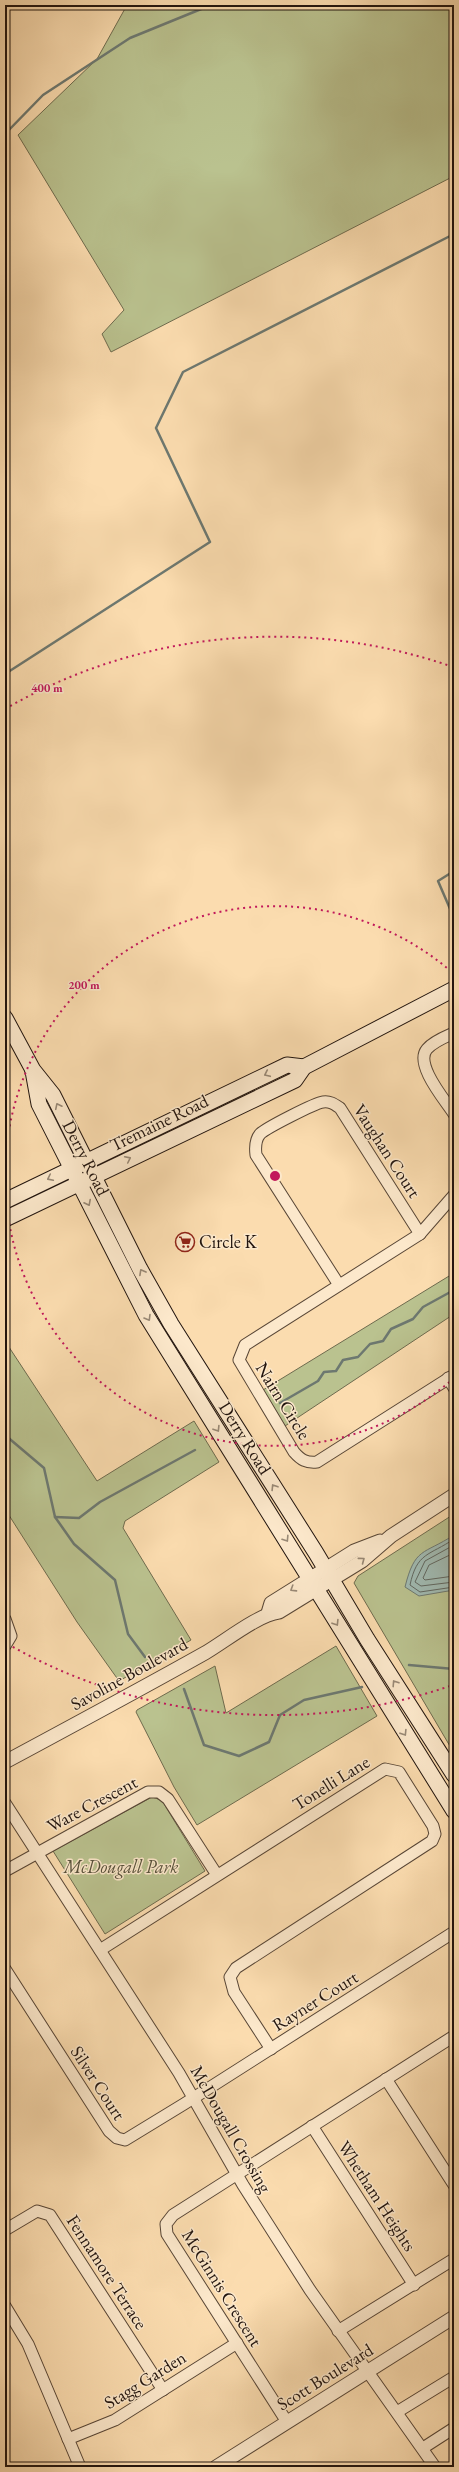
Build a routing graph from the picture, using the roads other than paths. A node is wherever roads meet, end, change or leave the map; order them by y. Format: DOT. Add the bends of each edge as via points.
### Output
graph roads {
  1 [pos="454,989"];
  2 [pos="5,1018"];
  3 [pos="454,1033"];
  4 [pos="304,1066"];
  5 [pos="33,1070"];
  6 [pos="454,1114"];
  7 [pos="86,1161"];
  8 [pos="70,1169"];
  9 [pos="93,1176"];
  10 [pos="78,1183"];
  11 [pos="454,1195"];
  12 [pos="5,1201"];
  13 [pos="5,1219"];
  14 [pos="420,1234"];
  15 [pos="339,1285"];
  16 [pos="452,1380"];
  17 [pos="454,1495"];
  18 [pos="328,1575"];
  19 [pos="312,1585"];
  20 [pos="5,1619"];
  21 [pos="5,1646"];
  22 [pos="5,1762"];
  23 [pos="454,1775"];
  24 [pos="5,1802"];
  25 [pos="454,1811"];
  26 [pos="37,1852"];
  27 [pos="5,1871"];
  28 [pos="217,1875"];
  29 [pos="454,1932"];
  30 [pos="100,1950"];
  31 [pos="5,1969"];
  32 [pos="454,2036"];
  33 [pos="271,2049"];
  34 [pos="386,2079"];
  35 [pos="194,2098"];
  36 [pos="312,2126"];
  37 [pos="237,2174"];
  38 [pos="454,2184"];
  39 [pos="5,2230"];
  40 [pos="454,2259"];
  41 [pos="414,2285"];
  42 [pos="5,2306"];
  43 [pos="454,2317"];
  44 [pos="338,2332"];
  45 [pos="237,2343"];
  46 [pos="367,2372"];
  47 [pos="454,2377"];
  48 [pos="163,2390"];
  49 [pos="397,2412"];
  50 [pos="288,2422"];
  51 [pos="454,2428"];
  52 [pos="68,2439"];
  53 [pos="423,2448"];
  54 [pos="80,2467"];
  55 [pos="216,2467"];
  56 [pos="435,2467"];
  1 -- 4 [label="main road, Tremaine Road"];
  2 -- 5 [label="main road, Derry Road"];
  3 -- 6 [label="street" via="428,1048 424,1054 423,1064"];
  4 -- 7 [label="main road, Tremaine Road, one-way" via="287,1065"];
  9 -- 4 [label="main road, Tremaine Road, one-way" via="295,1080"];
  7 -- 5 [label="main road, Derry Road, one-way" via="53,1095"];
  5 -- 8 [label="main road, Derry Road" via="39,1104"];
  7 -- 8 [label="main road, Tremaine Road"];
  7 -- 9 [label="main road, Derry Road"];
  8 -- 10 [label="main road, Derry Road"];
  8 -- 12 [label="main road, Tremaine Road, one-way"];
  9 -- 10 [label="main road, Tremaine Road"];
  18 -- 9 [label="main road, Derry Road, one-way" via="171,1324"];
  10 -- 13 [label="main road, Tremaine Road"];
  10 -- 19 [label="main road, Derry Road, one-way" via="146,1315 301,1562"];
  11 -- 14 [label="street, Nairn Circle"];
  14 -- 15 [label="street, Nairn Circle"];
  14 -- 15 [label="street, Vaughan Court" via="335,1104 320,1103 265,1130 256,1141 256,1155"];
  15 -- 16 [label="street, Nairn Circle" via="245,1345 239,1355 241,1366 300,1459 317,1462"];
  17 -- 18 [label="street, Savoline Boulevard" via="391,1536 362,1561"];
  18 -- 19 [label="street, Savoline Boulevard"];
  23 -- 18 [label="main road, Derry Road, one-way"];
  19 -- 22 [label="street, Savoline Boulevard" via="271,1603 268,1613 189,1662"];
  19 -- 25 [label="main road, Derry Road, one-way"];
  20 -- 21 [label="street" via="11,1636"];
  24 -- 26 [label="street, McDougall Crossing"];
  26 -- 27 [label="street"];
  26 -- 28 [label="street, Ware Crescent" via="148,1792 155,1791 168,1799"];
  26 -- 30 [label="street, McDougall Crossing"];
  28 -- 30 [label="street, Tonelli Lane"];
  28 -- 33 [label="street, Tonelli Lane" via="385,1769 402,1774 434,1830 434,1838 430,1843 232,1972 231,1987"];
  29 -- 33 [label="street, Rayner Court"];
  30 -- 35 [label="street, McDougall Crossing"];
  31 -- 35 [label="street, Silver Court" via="112,2136 130,2138"];
  32 -- 34 [label="street"];
  33 -- 35 [label="street, Rayner Court"];
  34 -- 36 [label="street"];
  34 -- 38 [label="street"];
  35 -- 37 [label="street, McDougall Crossing"];
  36 -- 37 [label="street"];
  36 -- 41 [label="street, Whetham Heights"];
  37 -- 44 [label="street, McDougall Crossing"];
  37 -- 45 [label="street, McGinnis Crescent" via="173,2215 166,2228"];
  39 -- 48 [label="street, Fennamore Terrace" via="36,2212 50,2215"];
  40 -- 41 [label="street"];
  41 -- 44 [label="street"];
  42 -- 52 [label="street" via="28,2344"];
  43 -- 46 [label="street, Scott Boulevard"];
  44 -- 46 [label="street, McDougall Crossing"];
  45 -- 48 [label="street, Stagg Garden"];
  45 -- 50 [label="street, McGinnis Crescent"];
  46 -- 49 [label="street, McDougall Crossing"];
  46 -- 50 [label="street, Scott Boulevard"];
  47 -- 49 [label="street"];
  48 -- 52 [label="street, Stagg Garden" via="115,2420"];
  49 -- 53 [label="street, McDougall Crossing"];
  50 -- 55 [label="street, Scott Boulevard"];
  51 -- 53 [label="street"];
  52 -- 54 [label="street"];
  53 -- 56 [label="street, McDougall Crossing"];
}
